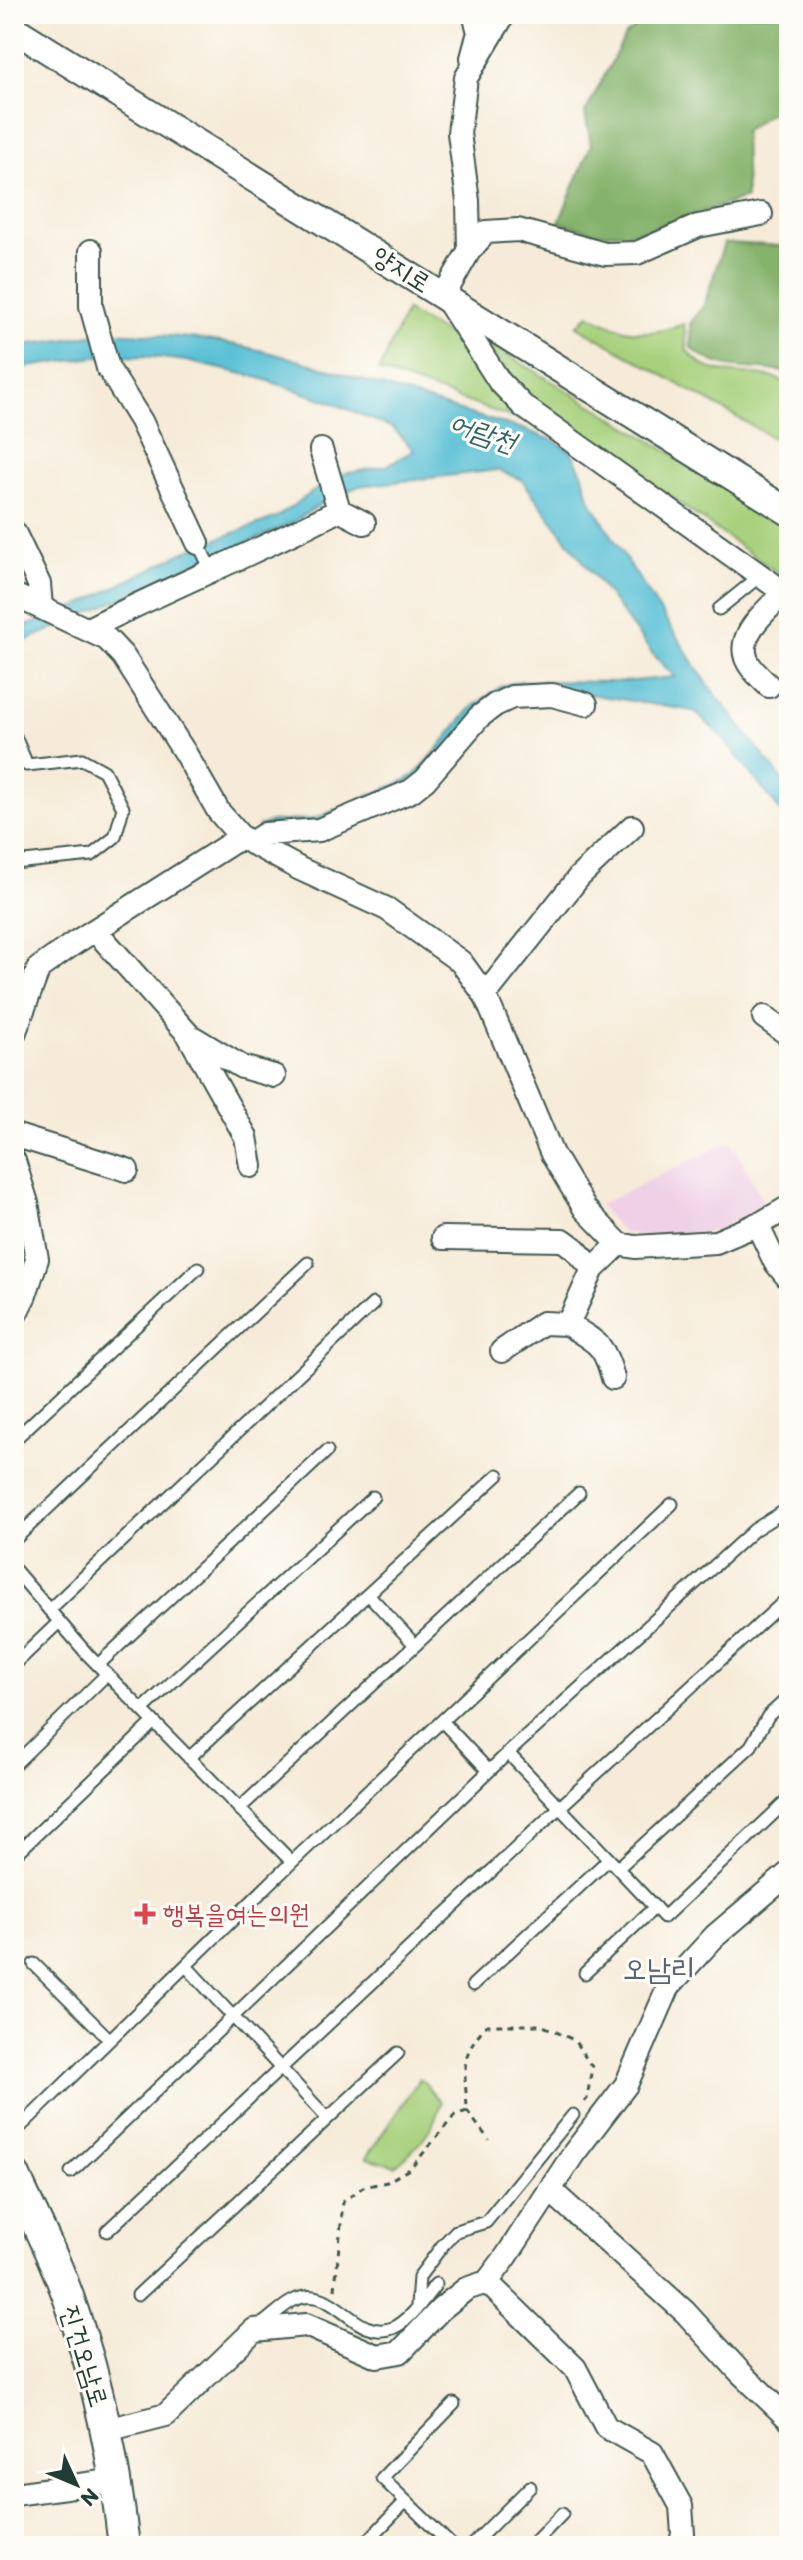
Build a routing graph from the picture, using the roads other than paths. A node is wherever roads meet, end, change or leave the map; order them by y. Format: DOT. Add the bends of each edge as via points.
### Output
graph roads {
  1 [pos="474,14"];
  2 [pos="504,14"];
  3 [pos="14,29"];
  4 [pos="466,78"];
  5 [pos="761,214"];
  6 [pos="91,251"];
  7 [pos="469,251"];
  8 [pos="444,295"];
  9 [pos="321,450"];
  10 [pos="339,510"];
  11 [pos="789,512"];
  12 [pos="364,523"];
  13 [pos="14,532"];
  14 [pos="198,543"];
  15 [pos="211,570"];
  16 [pos="760,576"];
  17 [pos="14,595"];
  18 [pos="787,595"];
  19 [pos="45,609"];
  20 [pos="719,609"];
  21 [pos="88,629"];
  22 [pos="769,686"];
  23 [pos="586,704"];
  24 [pos="14,734"];
  25 [pos="632,827"];
  26 [pos="246,840"];
  27 [pos="14,863"];
  28 [pos="95,930"];
  29 [pos="485,995"];
  30 [pos="764,1017"];
  31 [pos="14,1034"];
  32 [pos="188,1034"];
  33 [pos="789,1035"];
  34 [pos="274,1076"];
  35 [pos="14,1135"];
  36 [pos="14,1161"];
  37 [pos="251,1166"];
  38 [pos="127,1170"];
  39 [pos="789,1207"];
  40 [pos="757,1224"];
  41 [pos="443,1238"];
  42 [pos="619,1244"];
  43 [pos="308,1263"];
  44 [pos="198,1268"];
  45 [pos="593,1269"];
  46 [pos="789,1279"];
  47 [pos="373,1304"];
  48 [pos="14,1317"];
  49 [pos="567,1324"];
  50 [pos="502,1351"];
  51 [pos="613,1378"];
  52 [pos="14,1440"];
  53 [pos="327,1451"];
  54 [pos="498,1475"];
  55 [pos="579,1493"];
  56 [pos="373,1497"];
  57 [pos="672,1504"];
  58 [pos="789,1508"];
  59 [pos="14,1540"];
  60 [pos="14,1569"];
  61 [pos="368,1594"];
  62 [pos="789,1597"];
  63 [pos="49,1610"];
  64 [pos="59,1622"];
  65 [pos="415,1645"];
  66 [pos="14,1665"];
  67 [pos="98,1665"];
  68 [pos="107,1674"];
  69 [pos="789,1697"];
  70 [pos="142,1710"];
  71 [pos="442,1721"];
  72 [pos="154,1722"];
  73 [pos="508,1753"];
  74 [pos="189,1758"];
  75 [pos="14,1765"];
  76 [pos="489,1771"];
  77 [pos="789,1799"];
  78 [pos="560,1807"];
  79 [pos="239,1809"];
  80 [pos="14,1856"];
  81 [pos="292,1862"];
  82 [pos="613,1863"];
  83 [pos="789,1873"];
  84 [pos="655,1907"];
  85 [pos="34,1964"];
  86 [pos="186,1966"];
  87 [pos="585,1973"];
  88 [pos="473,1985"];
  89 [pos="233,2017"];
  90 [pos="109,2039"];
  91 [pos="398,2053"];
  92 [pos="281,2068"];
  93 [pos="573,2115"];
  94 [pos="327,2118"];
  95 [pos="14,2133"];
  96 [pos="71,2172"];
  97 [pos="14,2174"];
  98 [pos="550,2190"];
  99 [pos="107,2231"];
  100 [pos="487,2282"];
  101 [pos="436,2284"];
  102 [pos="138,2295"];
  103 [pos="417,2306"];
  104 [pos="254,2330"];
  105 [pos="454,2404"];
  106 [pos="789,2419"];
  107 [pos="107,2430"];
  108 [pos="117,2480"];
  109 [pos="530,2487"];
  110 [pos="14,2494"];
  111 [pos="406,2501"];
  112 [pos="562,2514"];
  113 [pos="124,2546"];
  114 [pos="363,2546"];
  115 [pos="452,2546"];
  116 [pos="471,2546"];
  117 [pos="531,2546"];
  118 [pos="680,2546"];
  1 -- 4 [label="street" via="479,32"];
  2 -- 4 [label="street"];
  3 -- 8 [label="street, 양지로"];
  4 -- 7 [label="street" via="459,133"];
  5 -- 7 [label="street" via="698,226 637,253 605,254 518,230 486,232"];
  6 -- 14 [label="street" via="91,306 108,368 141,421"];
  7 -- 8 [label="street"];
  8 -- 11 [label="street, 양지로"];
  8 -- 16 [label="street" via="499,381 523,406"];
  9 -- 10 [label="street"];
  10 -- 12 [label="street"];
  10 -- 15 [label="street"];
  13 -- 19 [label="street"];
  14 -- 15 [label="lane"];
  15 -- 21 [label="street"];
  16 -- 18 [label="street"];
  16 -- 20 [label="lane"];
  17 -- 19 [label="street"];
  18 -- 22 [label="street" via="747,635 743,652"];
  19 -- 21 [label="street"];
  21 -- 26 [label="street" via="123,656 219,812"];
  23 -- 26 [label="street" via="552,695 512,697 479,717 411,791 319,830"];
  24 -- 27 [label="lane" via="27,765 82,759 104,771 123,808 115,837 92,855"];
  25 -- 29 [label="street" via="579,877"];
  26 -- 28 [label="street"];
  26 -- 29 [label="street" via="387,909 461,962"];
  28 -- 31 [label="street" via="39,968"];
  28 -- 32 [label="street"];
  29 -- 42 [label="street" via="552,1154 585,1209"];
  30 -- 33 [label="street"];
  32 -- 34 [label="street" via="242,1067"];
  32 -- 37 [label="street" via="246,1137"];
  35 -- 38 [label="street"];
  36 -- 48 [label="street" via="37,1259"];
  39 -- 40 [label="street"];
  40 -- 42 [label="street" via="716,1242"];
  40 -- 46 [label="street"];
  41 -- 45 [label="street" via="563,1240"];
  42 -- 45 [label="street"];
  43 -- 59 [label="lane"];
  44 -- 52 [label="lane"];
  45 -- 49 [label="street"];
  47 -- 63 [label="lane"];
  49 -- 50 [label="street" via="543,1323"];
  49 -- 51 [label="street" via="607,1354"];
  53 -- 67 [label="lane"];
  54 -- 61 [label="lane"];
  55 -- 65 [label="lane"];
  56 -- 70 [label="lane"];
  57 -- 71 [label="lane"];
  58 -- 73 [label="lane" via="754,1530"];
  60 -- 63 [label="lane"];
  61 -- 65 [label="lane"];
  61 -- 74 [label="lane"];
  62 -- 78 [label="lane"];
  63 -- 64 [label="lane"];
  64 -- 66 [label="lane"];
  64 -- 67 [label="lane"];
  65 -- 79 [label="lane"];
  67 -- 68 [label="lane"];
  68 -- 70 [label="lane"];
  68 -- 75 [label="lane"];
  69 -- 82 [label="lane" via="768,1716 751,1746"];
  70 -- 72 [label="lane"];
  71 -- 76 [label="lane"];
  71 -- 81 [label="lane"];
  72 -- 74 [label="lane"];
  72 -- 80 [label="lane"];
  73 -- 76 [label="lane"];
  73 -- 78 [label="lane"];
  74 -- 79 [label="lane"];
  76 -- 89 [label="lane"];
  77 -- 84 [label="lane" via="664,1917"];
  78 -- 82 [label="lane"];
  78 -- 92 [label="lane"];
  79 -- 81 [label="lane"];
  81 -- 86 [label="lane"];
  82 -- 84 [label="lane"];
  82 -- 88 [label="lane"];
  83 -- 98 [label="street" via="715,1936 669,1986 626,2085"];
  84 -- 87 [label="lane"];
  85 -- 90 [label="lane"];
  86 -- 89 [label="lane"];
  86 -- 90 [label="lane"];
  89 -- 92 [label="lane"];
  89 -- 96 [label="lane"];
  90 -- 95 [label="lane"];
  91 -- 94 [label="lane"];
  92 -- 94 [label="lane"];
  92 -- 99 [label="lane"];
  93 -- 103 [label="lane" via="486,2222 456,2231 442,2246 419,2277"];
  94 -- 102 [label="lane"];
  97 -- 107 [label="main road, 진건오남로" via="73,2310"];
  98 -- 100 [label="street"];
  98 -- 106 [label="street" via="685,2312"];
  100 -- 104 [label="street" via="466,2289 441,2309 400,2352 377,2356 306,2325"];
  100 -- 118 [label="street" via="575,2368 606,2427 652,2453 681,2506"];
  101 -- 103 [label="lane"];
  103 -- 104 [label="lane" via="394,2327 380,2330 344,2315 334,2304 297,2298"];
  104 -- 107 [label="street" via="166,2415"];
  105 -- 111 [label="lane" via="382,2478"];
  107 -- 108 [label="main road, 진건오남로"];
  108 -- 110 [label="street"];
  108 -- 113 [label="main road, 진건오남로"];
  109 -- 116 [label="lane"];
  111 -- 114 [label="lane"];
  111 -- 115 [label="lane"];
  112 -- 117 [label="lane"];
}
